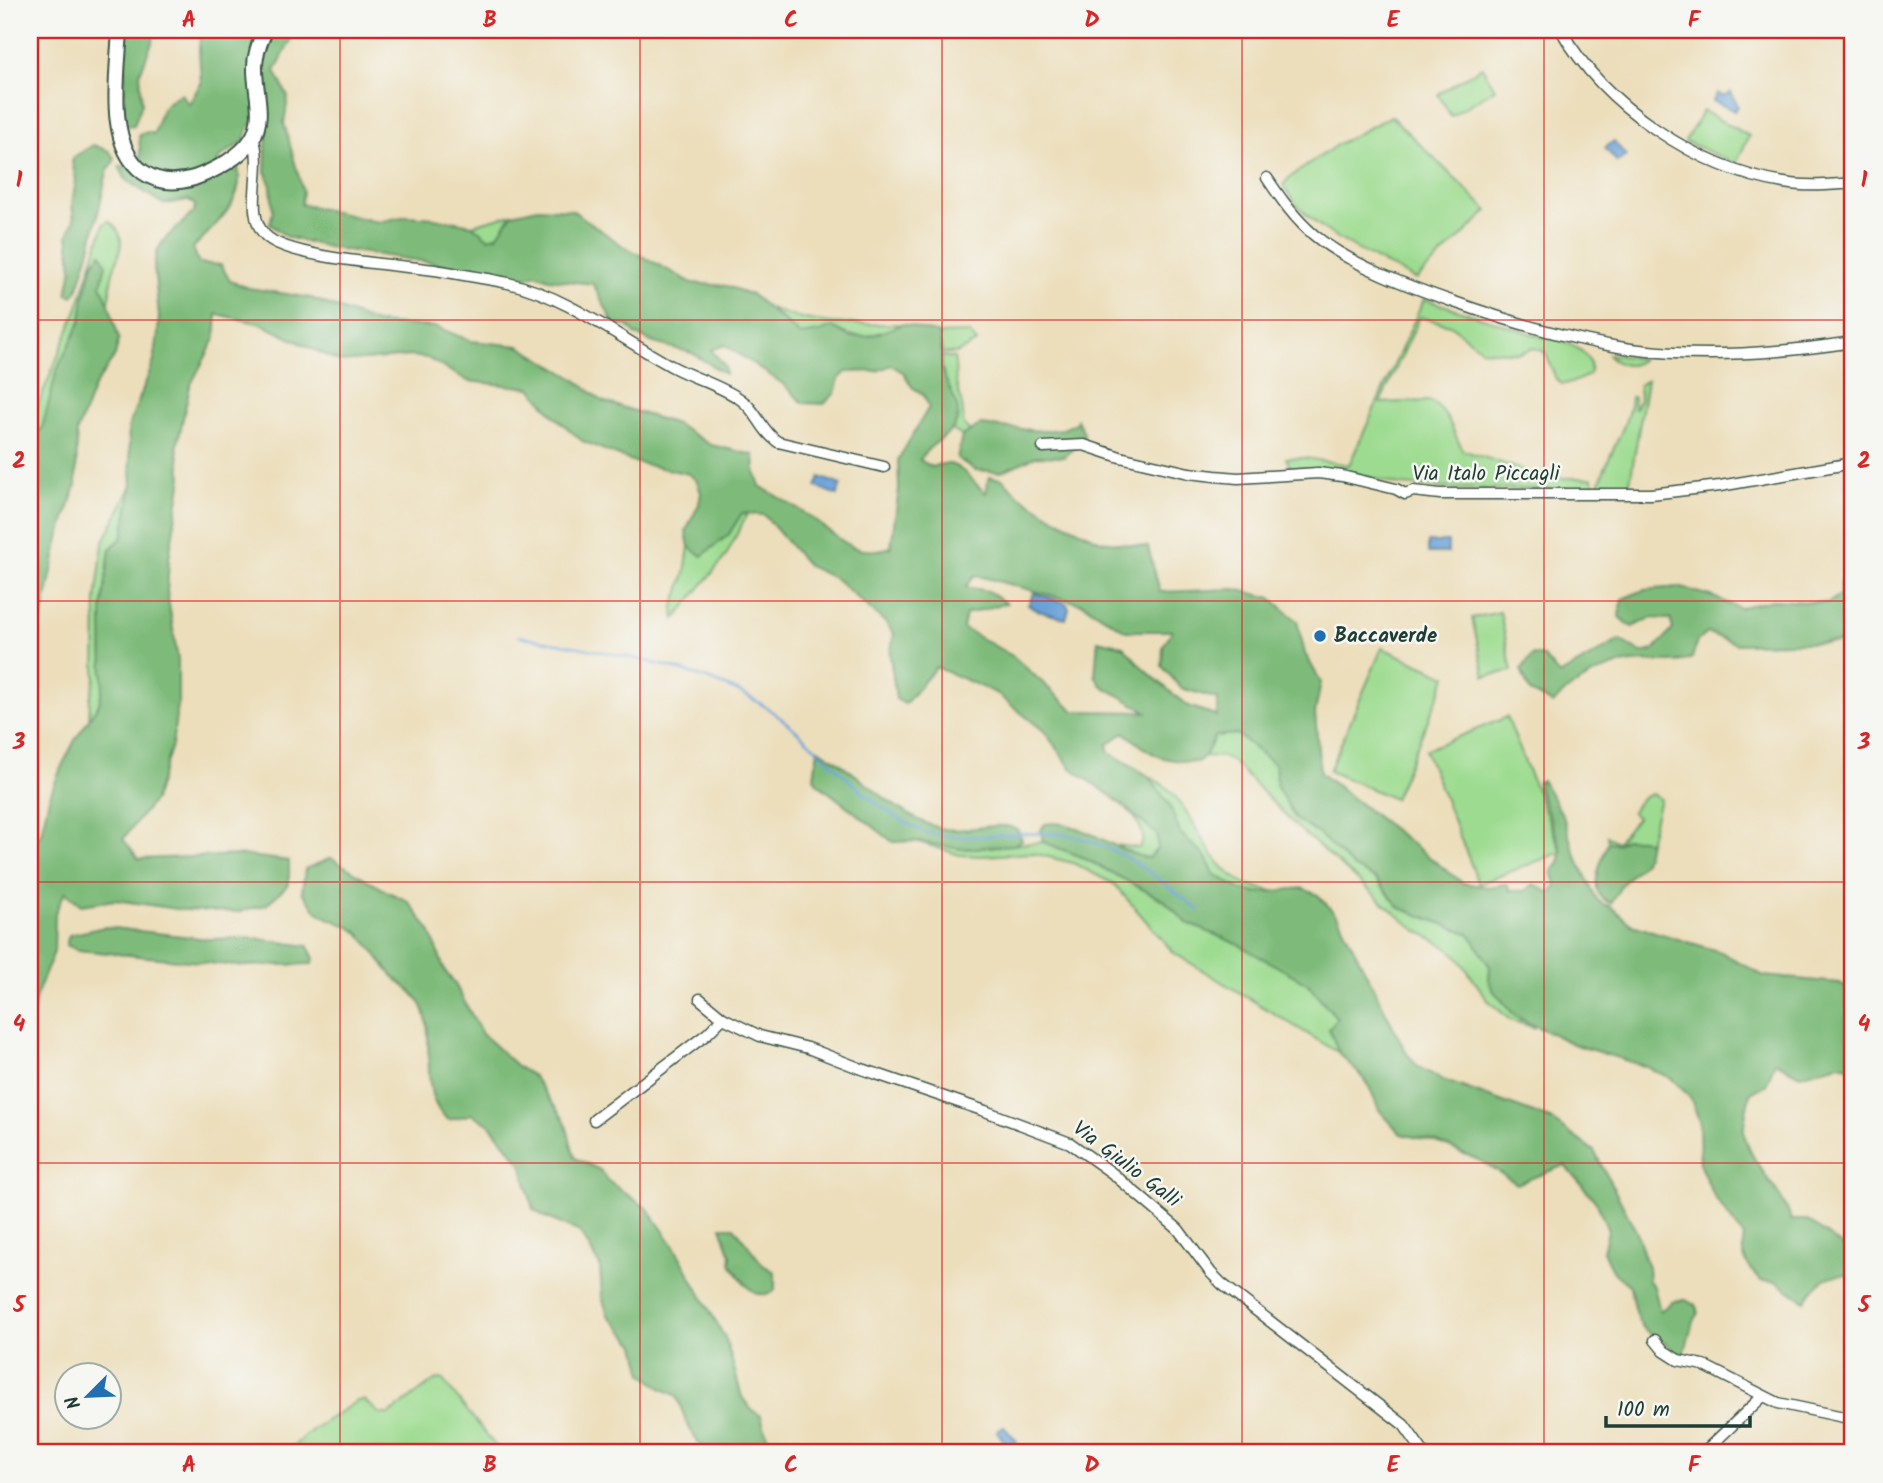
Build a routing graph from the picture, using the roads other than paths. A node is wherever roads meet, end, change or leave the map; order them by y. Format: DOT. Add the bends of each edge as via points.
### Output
graph roads {
  1 [pos="120,30"];
  2 [pos="265,30"];
  3 [pos="1561,30"];
  4 [pos="253,138"];
  5 [pos="1267,178"];
  6 [pos="1853,183"];
  7 [pos="1853,342"];
  8 [pos="1043,447"];
  9 [pos="1853,463"];
  10 [pos="884,467"];
  11 [pos="700,999"];
  12 [pos="723,1018"];
  13 [pos="594,1121"];
  14 [pos="1655,1340"];
  15 [pos="1763,1396"];
  16 [pos="1853,1419"];
  17 [pos="1424,1453"];
  18 [pos="1703,1453"];
  1 -- 4 [label="street" via="120,140 143,172 160,180 188,179 210,171"];
  2 -- 4 [label="street" via="256,58 259,106"];
  3 -- 6 [label="street" via="1604,85 1670,139 1767,180 1805,186"];
  4 -- 10 [label="street" via="256,217 271,240 332,258 434,270 543,293 673,367 740,398 778,442"];
  5 -- 7 [label="street" via="1301,222 1335,250 1418,289 1529,327 1628,348 1691,353 1765,352"];
  8 -- 9 [label="street, Via Italo Piccagli" via="1084,445 1215,476 1318,472 1405,494 1651,494"];
  11 -- 12 [label="street, Via Giulio Galli"];
  12 -- 13 [label="street"];
  12 -- 17 [label="street, Via Giulio Galli" via="760,1036 808,1048 1070,1143 1178,1229 1223,1284 1404,1425"];
  14 -- 15 [label="street" via="1678,1360 1703,1365"];
  15 -- 16 [label="street"];
  15 -- 18 [label="street"];
}
